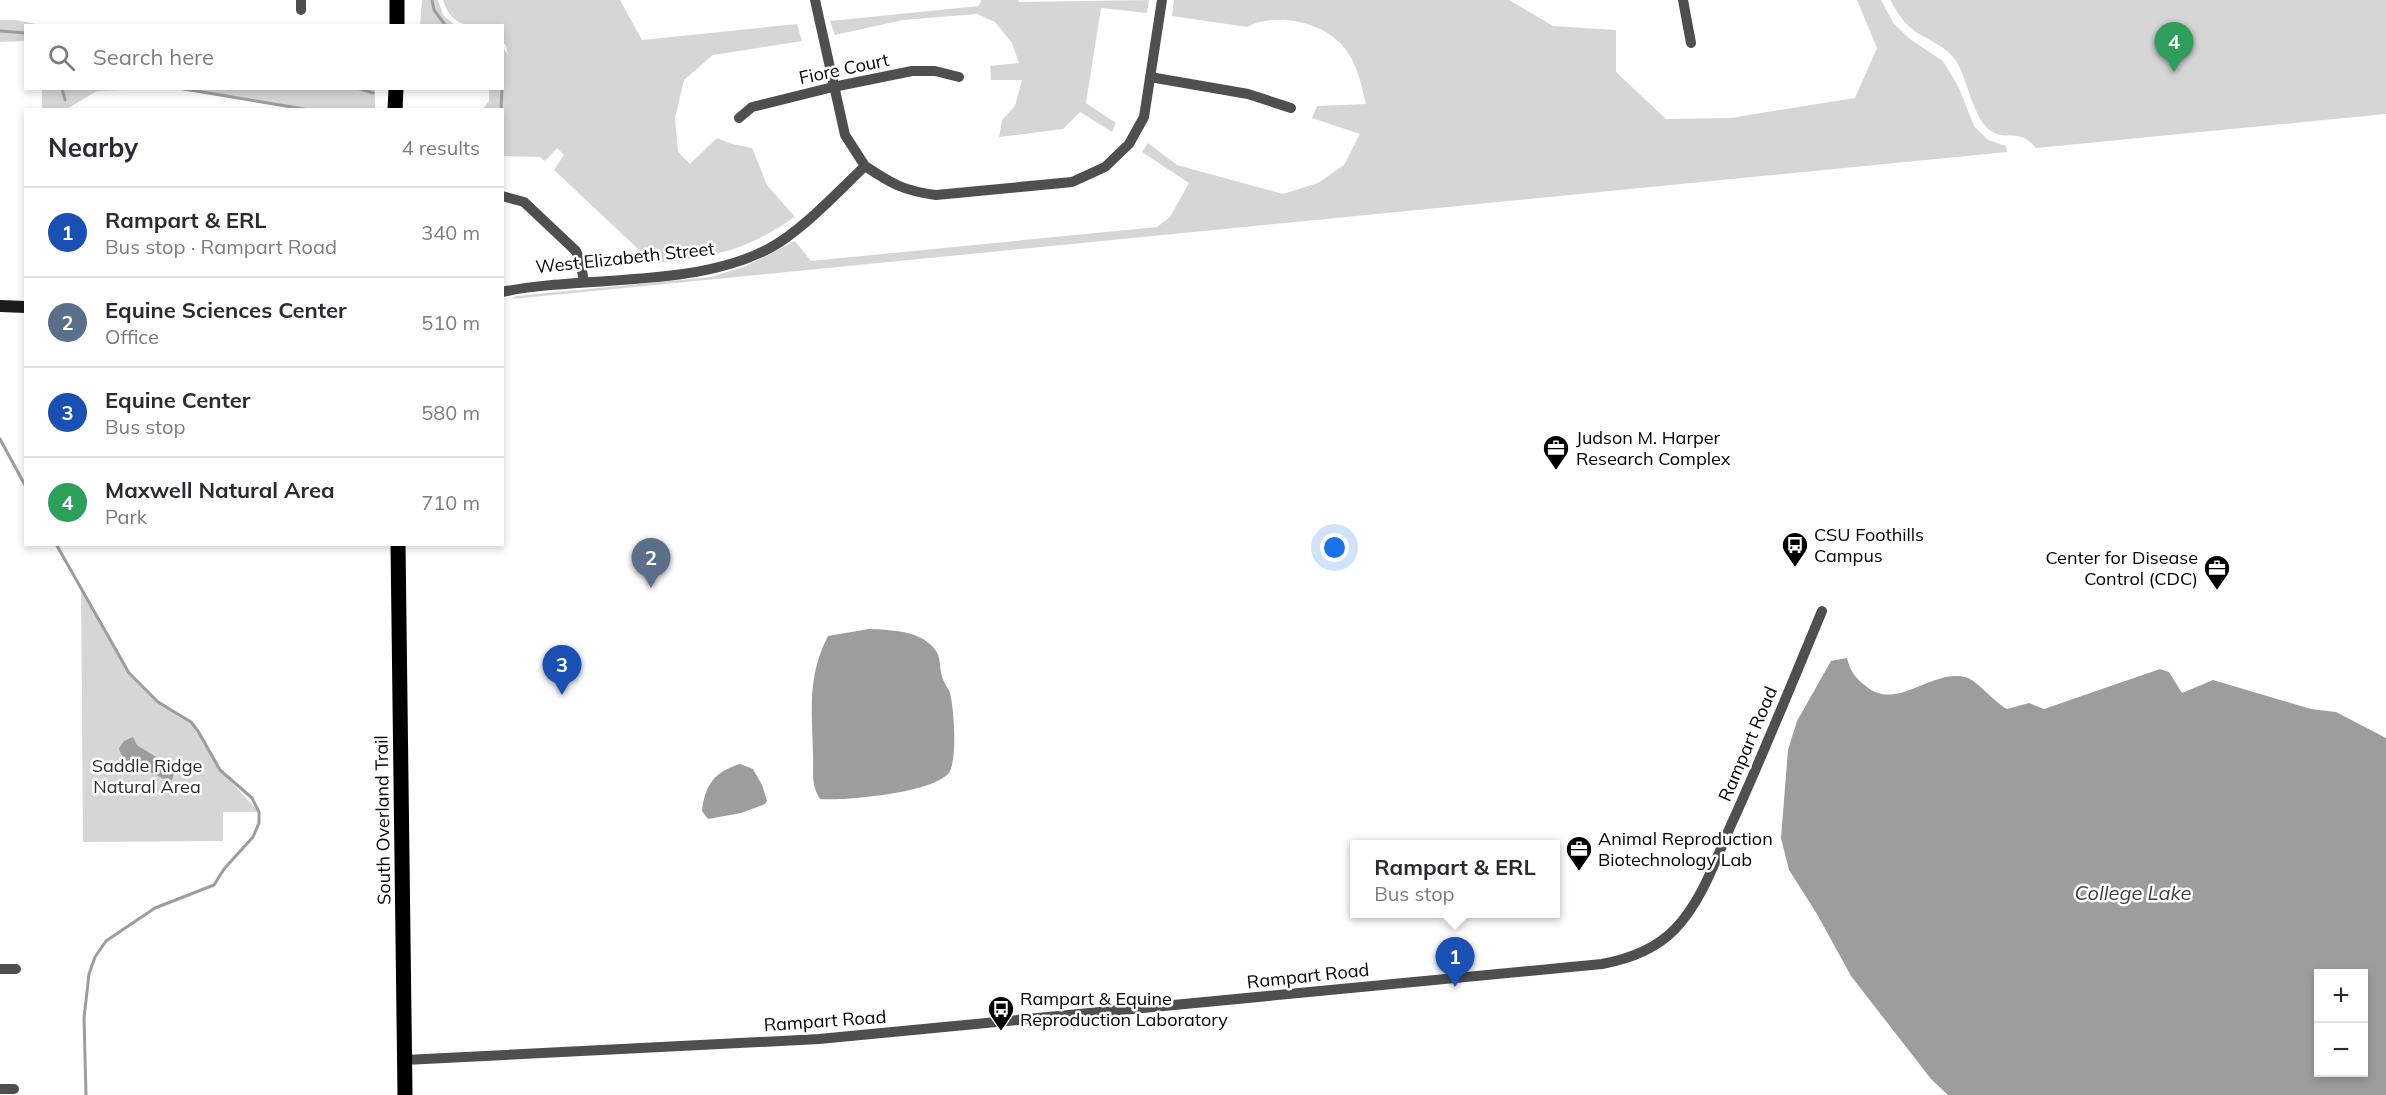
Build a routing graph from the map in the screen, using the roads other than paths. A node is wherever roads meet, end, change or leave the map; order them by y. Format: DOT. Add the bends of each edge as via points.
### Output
graph roads {
  1 [pos="397,0"];
  2 [pos="815,0"];
  3 [pos="1162,0"];
  4 [pos="1683,0"];
  5 [pos="396,24"];
  6 [pos="1691,44"];
  7 [pos="960,77"];
  8 [pos="1150,77"];
  9 [pos="833,87"];
  10 [pos="396,90"];
  11 [pos="395,108"];
  12 [pos="1291,108"];
  13 [pos="739,118"];
  14 [pos="865,166"];
  15 [pos="504,197"];
  16 [pos="584,282"];
  17 [pos="504,292"];
  18 [pos="0,306"];
  19 [pos="24,307"];
  20 [pos="398,546"];
  21 [pos="1822,611"];
  22 [pos="0,969"];
  23 [pos="16,969"];
  24 [pos="405,1060"];
  25 [pos="0,1089"];
  26 [pos="14,1089"];
  27 [pos="405,1095"];
  1 -- 5 [label="main road"];
  2 -- 9 [label="street"];
  3 -- 8 [label="street"];
  4 -- 6 [label="street"];
  7 -- 9 [label="street, Fiore Court" via="912,71"];
  8 -- 12 [label="street" via="1248,94"];
  8 -- 14 [label="street" via="1144,117 1129,144 1105,167 1072,182 936,195 893,185"];
  9 -- 13 [label="street, Fiore Court" via="752,107"];
  9 -- 14 [label="street" via="845,135"];
  10 -- 11 [label="main road"];
  14 -- 16 [label="street, West Elizabeth Street" via="805,223 755,255 703,271"];
  15 -- 16 [label="street" via="524,202 576,251"];
  16 -- 17 [label="street, West Elizabeth Street"];
  18 -- 19 [label="main road"];
  20 -- 24 [label="main road, South Overland Trail"];
  21 -- 24 [label="street, Rampart Road" via="1702,890 1660,942 1627,958 1602,964 841,1037"];
  22 -- 23 [label="street"];
  24 -- 27 [label="main road, South Overland Trail"];
  25 -- 26 [label="street"];
}
